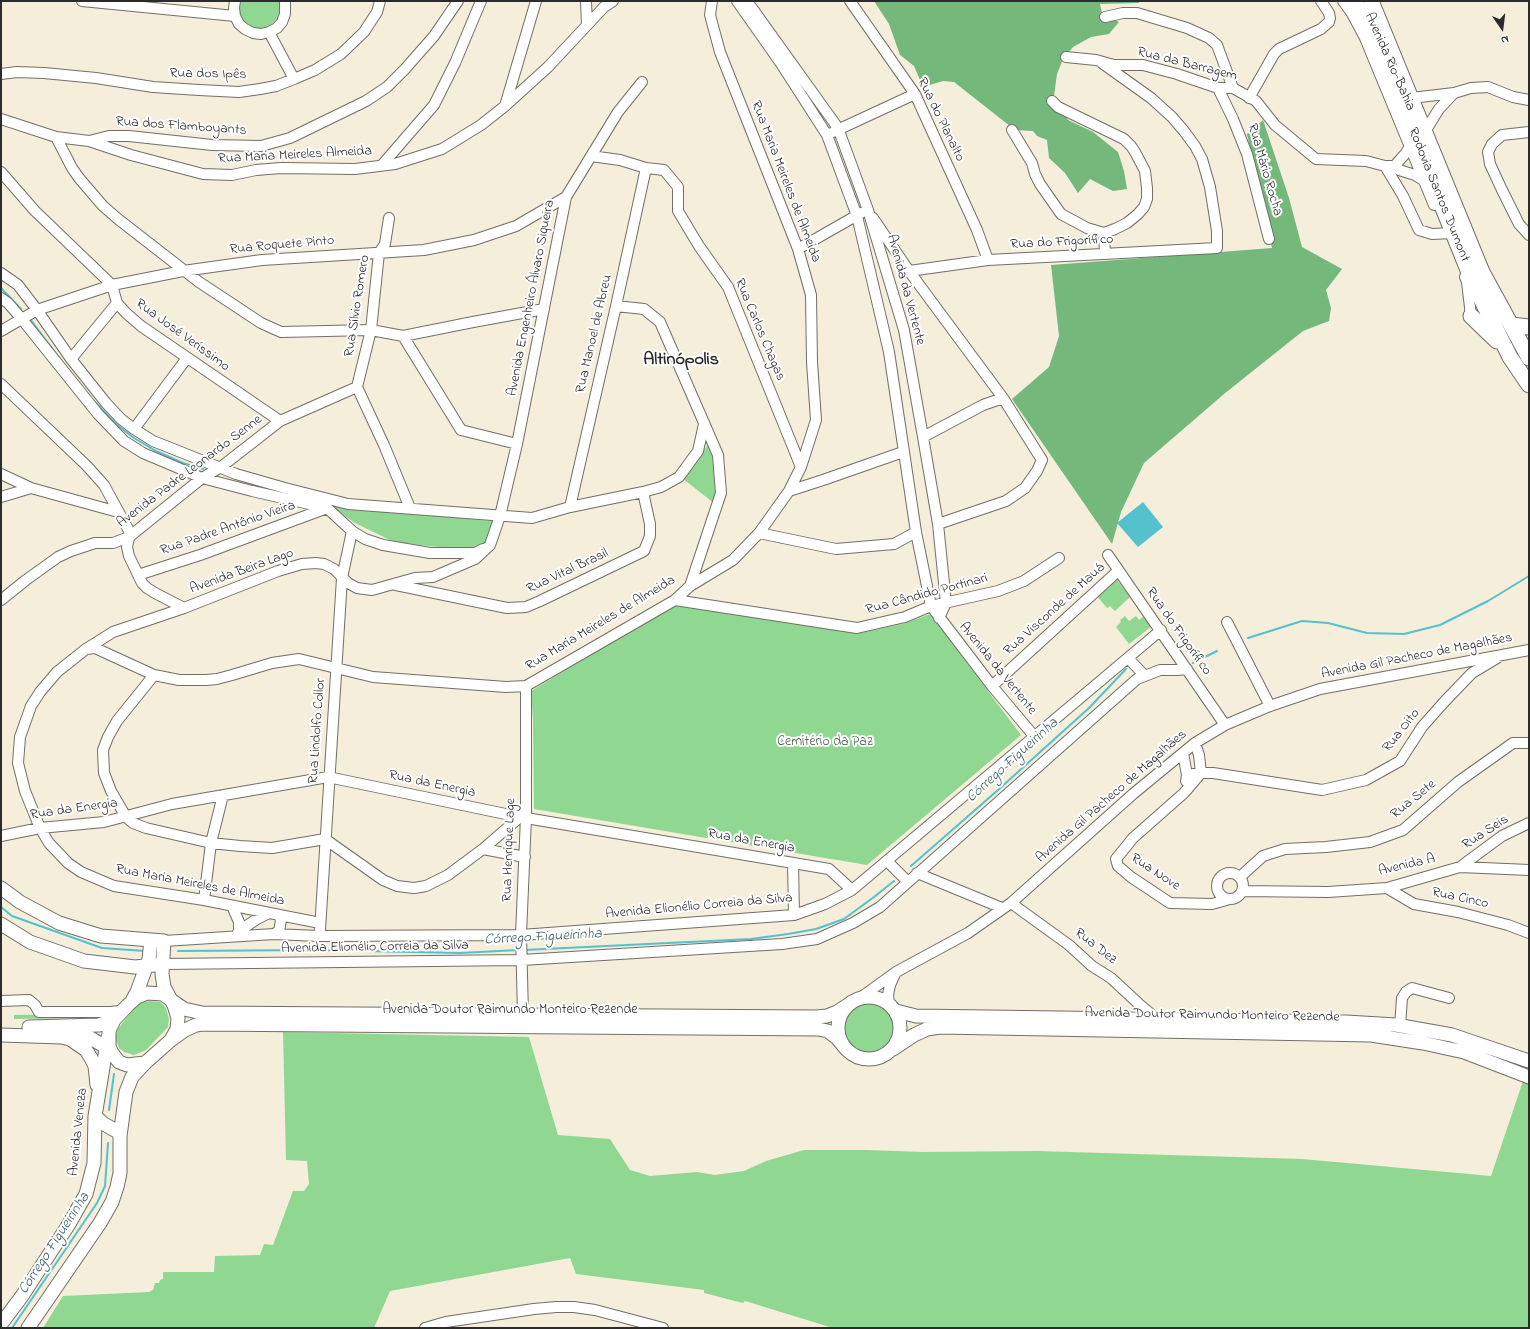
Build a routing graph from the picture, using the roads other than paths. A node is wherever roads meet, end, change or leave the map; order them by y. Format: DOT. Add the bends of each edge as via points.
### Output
graph roads {
  1 [pos="82,1"];
  2 [pos="235,1"];
  3 [pos="285,1"];
  4 [pos="380,1"];
  5 [pos="458,1"];
  6 [pos="481,1"];
  7 [pos="536,1"];
  8 [pos="586,1"];
  9 [pos="613,1"];
  10 [pos="712,1"];
  11 [pos="737,1"];
  12 [pos="748,1"];
  13 [pos="850,1"];
  14 [pos="1320,1"];
  15 [pos="1343,1"];
  16 [pos="1354,1"];
  17 [pos="1371,1"];
  18 [pos="235,16"];
  19 [pos="1105,17"];
  20 [pos="587,25"];
  21 [pos="269,32"];
  22 [pos="1066,57"];
  23 [pos="1102,63"];
  24 [pos="1,74"];
  25 [pos="294,79"];
  26 [pos="642,82"];
  27 [pos="1218,88"];
  28 [pos="1233,88"];
  29 [pos="1454,93"];
  30 [pos="915,94"];
  31 [pos="1249,98"];
  32 [pos="1410,98"];
  33 [pos="1052,100"];
  34 [pos="1529,100"];
  35 [pos="505,106"];
  36 [pos="1,119"];
  37 [pos="838,128"];
  38 [pos="1012,130"];
  39 [pos="1529,132"];
  40 [pos="1424,133"];
  41 [pos="828,135"];
  42 [pos="56,137"];
  43 [pos="88,142"];
  44 [pos="1410,146"];
  45 [pos="592,156"];
  46 [pos="382,165"];
  47 [pos="1385,166"];
  48 [pos="1396,166"];
  49 [pos="646,168"];
  50 [pos="1,172"];
  51 [pos="1423,180"];
  52 [pos="566,197"];
  53 [pos="868,210"];
  54 [pos="857,216"];
  55 [pos="390,218"];
  56 [pos="1104,233"];
  57 [pos="1450,233"];
  58 [pos="1529,235"];
  59 [pos="1268,239"];
  60 [pos="798,248"];
  61 [pos="379,253"];
  62 [pos="1105,254"];
  63 [pos="988,260"];
  64 [pos="183,271"];
  65 [pos="909,271"];
  66 [pos="1,273"];
  67 [pos="112,286"];
  68 [pos="1,298"];
  69 [pos="117,303"];
  70 [pos="616,306"];
  71 [pos="37,310"];
  72 [pos="544,310"];
  73 [pos="1471,316"];
  74 [pos="21,318"];
  75 [pos="1511,325"];
  76 [pos="1529,327"];
  77 [pos="371,330"];
  78 [pos="1,331"];
  79 [pos="403,336"];
  80 [pos="1510,357"];
  81 [pos="187,358"];
  82 [pos="1529,358"];
  83 [pos="71,359"];
  84 [pos="1,384"];
  85 [pos="1529,385"];
  86 [pos="357,387"];
  87 [pos="1004,398"];
  88 [pos="280,421"];
  89 [pos="704,424"];
  90 [pos="134,429"];
  91 [pos="923,437"];
  92 [pos="517,444"];
  93 [pos="903,452"];
  94 [pos="221,467"];
  95 [pos="801,467"];
  96 [pos="1,474"];
  97 [pos="202,478"];
  98 [pos="31,488"];
  99 [pos="789,490"];
  100 [pos="643,492"];
  101 [pos="1,497"];
  102 [pos="570,507"];
  103 [pos="327,508"];
  104 [pos="410,508"];
  105 [pos="118,512"];
  106 [pos="500,516"];
  107 [pos="938,524"];
  108 [pos="352,530"];
  109 [pos="916,532"];
  110 [pos="758,533"];
  111 [pos="129,537"];
  112 [pos="490,544"];
  113 [pos="1108,555"];
  114 [pos="1059,558"];
  115 [pos="1118,571"];
  116 [pos="138,575"];
  117 [pos="342,578"];
  118 [pos="394,585"];
  119 [pos="690,586"];
  120 [pos="1,600"];
  121 [pos="675,600"];
  122 [pos="946,603"];
  123 [pos="931,606"];
  124 [pos="184,608"];
  125 [pos="939,618"];
  126 [pos="1227,622"];
  127 [pos="1161,630"];
  128 [pos="86,649"];
  129 [pos="1529,650"];
  130 [pos="1503,654"];
  131 [pos="1128,658"];
  132 [pos="337,669"];
  133 [pos="1187,669"];
  134 [pos="154,675"];
  135 [pos="1145,676"];
  136 [pos="526,686"];
  137 [pos="992,686"];
  138 [pos="1270,706"];
  139 [pos="1225,725"];
  140 [pos="1034,736"];
  141 [pos="1195,743"];
  142 [pos="1529,743"];
  143 [pos="1183,753"];
  144 [pos="1201,773"];
  145 [pos="1187,775"];
  146 [pos="328,777"];
  147 [pos="1184,793"];
  148 [pos="223,795"];
  149 [pos="126,817"];
  150 [pos="523,817"];
  151 [pos="1529,823"];
  152 [pos="40,828"];
  153 [pos="1,836"];
  154 [pos="325,839"];
  155 [pos="211,843"];
  156 [pos="483,849"];
  157 [pos="525,857"];
  158 [pos="887,860"];
  159 [pos="793,863"];
  160 [pos="1460,867"];
  161 [pos="1529,870"];
  162 [pos="917,874"];
  163 [pos="1240,877"];
  164 [pos="908,882"];
  165 [pos="1,888"];
  166 [pos="1387,888"];
  167 [pos="852,890"];
  168 [pos="1242,891"];
  169 [pos="1230,899"];
  170 [pos="204,900"];
  171 [pos="1007,905"];
  172 [pos="232,906"];
  173 [pos="274,914"];
  174 [pos="794,915"];
  175 [pos="320,923"];
  176 [pos="1,924"];
  177 [pos="1529,933"];
  178 [pos="237,934"];
  179 [pos="274,934"];
  180 [pos="521,935"];
  181 [pos="319,936"];
  182 [pos="158,940"];
  183 [pos="522,960"];
  184 [pos="163,964"];
  185 [pos="147,966"];
  186 [pos="896,972"];
  187 [pos="1449,998"];
  188 [pos="171,1000"];
  189 [pos="1,1001"];
  190 [pos="855,1001"];
  191 [pos="128,1005"];
  192 [pos="892,1007"];
  193 [pos="98,1012"];
  194 [pos="523,1015"];
  195 [pos="1157,1019"];
  196 [pos="114,1020"];
  197 [pos="1400,1026"];
  198 [pos="1,1027"];
  199 [pos="1,1035"];
  200 [pos="171,1040"];
  201 [pos="109,1046"];
  202 [pos="893,1049"];
  203 [pos="846,1050"];
  204 [pos="1529,1061"];
  205 [pos="145,1063"];
  206 [pos="1529,1077"];
  207 [pos="95,1116"];
  208 [pos="120,1133"];
  209 [pos="1,1324"];
  210 [pos="28,1328"];
  211 [pos="425,1328"];
  212 [pos="663,1328"];
  1 -- 18 [label="street"];
  2 -- 18 [label="street"];
  3 -- 21 [label="street" via="282,22"];
  4 -- 25 [label="street, Rua dos Ipês" via="377,12 364,32 341,54"];
  5 -- 43 [label="street, Rua dos Flamboyants" via="434,36 387,87 366,101 290,138 261,146 212,145 129,136 108,136"];
  6 -- 46 [label="street" via="434,105"];
  7 -- 35 [label="street"];
  8 -- 20 [label="street"];
  9 -- 20 [label="street, Rua Maria Meireles Almeida"];
  10 -- 60 [label="street, Rua Maria Meireles de Almeida" via="710,15 720,52"];
  11 -- 41 [label="street, Avenida da Vertente"];
  12 -- 37 [label="street, Avenida da Vertente"];
  13 -- 30 [label="street, Rua do Planalto"];
  14 -- 31 [label="street" via="1329,13 1329,22 1321,29 1279,49"];
  15 -- 44 [label="street, Avenida Rio-Bahia" via="1365,38"];
  16 -- 57 [label="highway, Rodovia Santos Dumont" via="1375,39"];
  17 -- 32 [label="highway, Rodovia Santos Dumont"];
  18 -- 21 [label="street" via="239,24 253,33"];
  19 -- 28 [label="street" via="1137,13 1187,28 1209,38 1217,45"];
  20 -- 35 [label="street, Rua Maria Meireles Almeida" via="548,67"];
  21 -- 25 [label="street"];
  22 -- 23 [label="street, Rua da Barragem"];
  23 -- 27 [label="street, Rua da Barragem" via="1143,66"];
  23 -- 62 [label="street, Rua do Frigorífico" via="1151,98 1184,131 1195,146 1202,159 1210,187 1217,231 1217,248"];
  24 -- 25 [label="street, Rua dos Ipês" via="44,73 153,87 239,92 276,86"];
  26 -- 45 [label="street, Avenida Engenheiro Álvaro Siqueira" via="618,112"];
  27 -- 28 [label="street, Rua da Barragem"];
  27 -- 59 [label="street, Rua Mário Rocha" via="1234,118 1247,154"];
  28 -- 31 [label="street, Rua da Barragem"];
  29 -- 32 [label="street"];
  29 -- 34 [label="street" via="1471,88 1488,88"];
  29 -- 40 [label="street" via="1439,109"];
  30 -- 37 [label="street"];
  30 -- 63 [label="street, Rua do Planalto"];
  31 -- 47 [label="street, Rua da Barragem" via="1256,101 1275,125 1316,159 1366,161"];
  32 -- 40 [label="highway, Rodovia Santos Dumont"];
  33 -- 56 [label="street" via="1058,107 1124,139 1143,166 1147,188 1144,207 1127,223"];
  35 -- 46 [label="street, Rua Maria Meireles Almeida" via="481,125 442,149 395,164"];
  36 -- 42 [label="street, Rua Maria Meireles Almeida"];
  37 -- 41 [label="street"];
  37 -- 53 [label="street, Avenida da Vertente"];
  38 -- 56 [label="street" via="1032,162 1040,184 1061,214 1087,228"];
  39 -- 58 [label="street" via="1502,135 1488,152 1490,164 1502,190 1519,224"];
  40 -- 75 [label="highway, Rodovia Santos Dumont" via="1482,272"];
  41 -- 54 [label="street, Avenida da Vertente"];
  42 -- 43 [label="street, Rua Maria Meireles Almeida"];
  42 -- 64 [label="street" via="72,168 99,201"];
  43 -- 46 [label="street, Rua Maria Meireles Almeida" via="203,174 232,175 281,168 355,169"];
  44 -- 48 [label="street"];
  44 -- 51 [label="street, Avenida Rio-Bahia"];
  45 -- 49 [label="street, Rua Carlos Chagas" via="620,160"];
  45 -- 52 [label="street, Avenida Engenheiro Álvaro Siqueira"];
  47 -- 48 [label="street, Rua da Barragem"];
  47 -- 57 [label="street" via="1419,230 1432,234"];
  48 -- 51 [label="street, Rua da Barragem" via="1399,170"];
  49 -- 70 [label="street, Rua Manoel de Abreu"];
  49 -- 95 [label="street, Rua Carlos Chagas" via="664,170 678,187 678,211 728,287"];
  50 -- 67 [label="street, Rua José Veríssimo" via="35,211"];
  51 -- 57 [label="street, Avenida Rio-Bahia"];
  52 -- 61 [label="street, Rua Roquete Pinto" via="516,226 474,240 424,250"];
  52 -- 72 [label="street, Avenida Engenheiro Álvaro Siqueira"];
  53 -- 54 [label="street"];
  53 -- 65 [label="street"];
  53 -- 91 [label="street, Avenida da Vertente" via="904,330"];
  54 -- 60 [label="street"];
  54 -- 93 [label="street, Avenida da Vertente" via="889,352"];
  55 -- 61 [label="street, Rua Sílvio Romero" via="385,244"];
  56 -- 62 [label="street"];
  57 -- 73 [label="street, Avenida Rio-Bahia" via="1467,282"];
  57 -- 80 [label="highway, Rodovia Santos Dumont"];
  60 -- 95 [label="street, Rua Maria Meireles de Almeida" via="811,295 816,420"];
  61 -- 64 [label="street, Rua Roquete Pinto" via="262,260"];
  61 -- 77 [label="street, Rua Sílvio Romero"];
  62 -- 63 [label="street, Rua do Frigorífico"];
  63 -- 65 [label="street, Rua do Frigorífico"];
  64 -- 67 [label="street, Rua Roquete Pinto"];
  64 -- 77 [label="street" via="261,323 281,332"];
  65 -- 87 [label="street"];
  66 -- 71 [label="street" via="18,285"];
  67 -- 69 [label="street, Rua José Veríssimo"];
  67 -- 71 [label="street, Rua Roquete Pinto"];
  68 -- 74 [label="street"];
  69 -- 81 [label="street, Rua José Veríssimo" via="141,326"];
  69 -- 83 [label="street"];
  70 -- 89 [label="street" via="644,309 660,322"];
  70 -- 102 [label="street, Rua Manoel de Abreu"];
  71 -- 74 [label="street, Rua Roquete Pinto"];
  71 -- 83 [label="street"];
  72 -- 79 [label="street"];
  72 -- 92 [label="street, Avenida Engenheiro Álvaro Siqueira"];
  73 -- 80 [label="highway"];
  74 -- 78 [label="street, Rua Roquete Pinto"];
  74 -- 97 [label="street" via="98,414 124,441 143,453"];
  75 -- 76 [label="highway"];
  75 -- 82 [label="highway, Rodovia Santos Dumont"];
  77 -- 79 [label="street"];
  77 -- 86 [label="street, Rua Sílvio Romero"];
  79 -- 92 [label="street" via="461,430"];
  80 -- 85 [label="highway, Rodovia Santos Dumont"];
  81 -- 88 [label="street, Rua José Veríssimo"];
  81 -- 90 [label="street"];
  83 -- 90 [label="street" via="121,419"];
  84 -- 105 [label="street, Avenida Beira Lago" via="87,466 104,485"];
  86 -- 88 [label="street, Avenida Padre Leonardo Senne"];
  86 -- 104 [label="street"];
  87 -- 91 [label="street" via="983,405"];
  87 -- 107 [label="street" via="1042,460 1038,471 1025,488 1006,501"];
  88 -- 94 [label="street, Avenida Padre Leonardo Senne"];
  89 -- 100 [label="street" via="698,451 679,477 661,487"];
  89 -- 119 [label="street" via="718,455 721,493"];
  90 -- 94 [label="street" via="153,441"];
  91 -- 107 [label="street, Avenida da Vertente"];
  92 -- 106 [label="street, Avenida Engenheiro Álvaro Siqueira"];
  93 -- 99 [label="street"];
  93 -- 109 [label="street, Avenida da Vertente"];
  94 -- 97 [label="street, Avenida Padre Leonardo Senne"];
  94 -- 104 [label="street" via="261,482 348,504"];
  95 -- 99 [label="street, Rua Maria Meireles de Almeida"];
  96 -- 98 [label="street"];
  97 -- 103 [label="street"];
  97 -- 111 [label="street, Avenida Padre Leonardo Senne"];
  98 -- 101 [label="street"];
  98 -- 105 [label="street"];
  99 -- 110 [label="street, Rua Maria Meireles de Almeida"];
  100 -- 102 [label="street"];
  100 -- 118 [label="street, Rua Vital Brasil" via="650,524 650,536 644,551 540,601 507,608"];
  102 -- 106 [label="street" via="532,518"];
  103 -- 108 [label="street"];
  103 -- 116 [label="street, Rua Padre Antônio Vieira"];
  104 -- 106 [label="street"];
  105 -- 111 [label="street, Avenida Beira Lago" via="128,529"];
  106 -- 112 [label="street, Avenida Beira Lago"];
  107 -- 122 [label="street, Avenida da Vertente"];
  108 -- 112 [label="street" via="366,539 383,545 430,553 475,553"];
  108 -- 117 [label="street, Rua Lindolfo Collor"];
  109 -- 110 [label="street" via="894,544 836,549"];
  109 -- 123 [label="street, Avenida da Vertente"];
  110 -- 119 [label="street, Rua Maria Meireles de Almeida" via="733,560"];
  111 -- 116 [label="street, Avenida Beira Lago" via="128,552"];
  111 -- 120 [label="street, Avenida Padre Leonardo Senne" via="113,544 95,543 71,551 26,580"];
  112 -- 118 [label="street, Avenida Beira Lago" via="475,559 433,577 415,578"];
  113 -- 115 [label="street, Rua do Frigorífico"];
  114 -- 122 [label="street, Rua Cândido Portinari" via="1024,581 998,591"];
  115 -- 127 [label="street, Rua do Frigorífico"];
  115 -- 137 [label="street, Rua Visconde de Mauá"];
  116 -- 124 [label="street, Avenida Beira Lago" via="147,588"];
  117 -- 118 [label="street, Avenida Beira Lago" via="365,590"];
  117 -- 124 [label="street, Avenida Beira Lago" via="334,569 324,564 302,564"];
  117 -- 132 [label="street, Rua Lindolfo Collor"];
  119 -- 121 [label="street, Rua Maria Meireles de Almeida"];
  121 -- 123 [label="street, Rua Cândido Portinari" via="857,628 904,617"];
  121 -- 136 [label="street, Rua Maria Meireles de Almeida"];
  122 -- 123 [label="street, Rua Cândido Portinari"];
  122 -- 125 [label="street, Avenida da Vertente"];
  123 -- 125 [label="street, Avenida da Vertente"];
  124 -- 128 [label="street" via="113,632"];
  125 -- 137 [label="street, Avenida da Vertente"];
  126 -- 138 [label="street"];
  127 -- 131 [label="street, Avenida Elionélio Correia da Silva"];
  127 -- 133 [label="street, Rua do Frigorífico"];
  128 -- 134 [label="street, Rua Maria Meireles de Almeida" via="96,648"];
  128 -- 152 [label="street, Rua Maria Meireles de Almeida" via="57,672 40,692 31,706 20,737 18,763 25,791"];
  129 -- 130 [label="street, Avenida Gil Pacheco de Magalhães"];
  130 -- 138 [label="street, Avenida Gil Pacheco de Magalhães" via="1320,689"];
  130 -- 144 [label="street, Rua Oito" via="1472,673 1444,701 1422,727 1400,761 1366,780 1322,790"];
  131 -- 135 [label="street"];
  131 -- 140 [label="street, Avenida Elionélio Correia da Silva"];
  132 -- 134 [label="street, Rua Maria Meireles de Almeida" via="299,659 272,662 232,676 206,680 179,680"];
  132 -- 136 [label="street, Rua Maria Meireles de Almeida" via="373,677 506,687"];
  132 -- 146 [label="street, Rua Lindolfo Collor"];
  133 -- 135 [label="street, Avenida Elionélio Correia da Silva" via="1160,670"];
  133 -- 139 [label="street, Rua do Frigorífico"];
  134 -- 149 [label="street" via="117,721 103,750 104,773"];
  135 -- 162 [label="street, Avenida Elionélio Correia da Silva" via="1137,680"];
  136 -- 150 [label="street, Rua Henrique Lage"];
  137 -- 140 [label="street, Avenida da Vertente"];
  138 -- 139 [label="street, Avenida Gil Pacheco de Magalhães"];
  139 -- 141 [label="street, Avenida Gil Pacheco de Magalhães"];
  140 -- 158 [label="street, Avenida Elionélio Correia da Silva"];
  141 -- 143 [label="street, Avenida Gil Pacheco de Magalhães"];
  141 -- 144 [label="street"];
  142 -- 163 [label="street, Rua Sete" via="1513,743 1458,782 1403,830 1370,842 1285,849 1263,856"];
  143 -- 145 [label="street"];
  143 -- 171 [label="street, Avenida Gil Pacheco de Magalhães"];
  144 -- 145 [label="street, Rua Oito"];
  144 -- 147 [label="street, Rua Nove"];
  145 -- 147 [label="street"];
  146 -- 148 [label="street, Rua da Energia"];
  146 -- 150 [label="street, Rua da Energia"];
  146 -- 154 [label="street, Rua Lindolfo Collor"];
  147 -- 169 [label="street, Rua Nove" via="1133,838 1116,859 1118,866 1170,903 1212,904"];
  148 -- 149 [label="street, Rua da Energia" via="172,804"];
  148 -- 155 [label="street"];
  149 -- 152 [label="street, Rua da Energia" via="90,824"];
  149 -- 155 [label="street" via="133,823 152,830"];
  150 -- 156 [label="street"];
  150 -- 157 [label="street, Rua Henrique Lage"];
  150 -- 159 [label="street, Rua da Energia"];
  151 -- 160 [label="street, Rua Seis" via="1502,836"];
  152 -- 153 [label="street, Rua da Energia"];
  152 -- 170 [label="street, Rua Maria Meireles de Almeida" via="57,852 74,867 91,877 114,886"];
  154 -- 155 [label="street" via="272,848"];
  154 -- 156 [label="street" via="383,880 409,888 426,886 439,880"];
  154 -- 175 [label="street, Rua Lindolfo Collor"];
  155 -- 170 [label="street"];
  156 -- 157 [label="street"];
  157 -- 180 [label="street, Rua Henrique Lage"];
  158 -- 164 [label="street"];
  158 -- 167 [label="street, Avenida Elionélio Correia da Silva"];
  159 -- 167 [label="street, Rua da Energia" via="829,870"];
  159 -- 174 [label="street"];
  160 -- 161 [label="street, Avenida A"];
  160 -- 166 [label="street, Avenida A"];
  162 -- 164 [label="street, Avenida Elionélio Correia da Silva"];
  162 -- 171 [label="street"];
  163 -- 168 [label="street"];
  163 -- 169 [label="street" via="1228,873 1218,880 1219,893"];
  164 -- 183 [label="street, Avenida Elionélio Correia da Silva" via="880,907 853,923 817,938 782,944"];
  165 -- 182 [label="main road" via="20,902 59,923 101,936"];
  166 -- 168 [label="street, Avenida A" via="1328,892"];
  166 -- 177 [label="street, Rua Cinco" via="1414,904 1458,912"];
  167 -- 174 [label="street, Avenida Elionélio Correia da Silva" via="825,904"];
  168 -- 169 [label="street" via="1238,897"];
  170 -- 172 [label="street, Rua Maria Meireles de Almeida"];
  171 -- 186 [label="street, Avenida Gil Pacheco de Magalhães" via="968,933"];
  171 -- 195 [label="street, Rua Dez" via="1069,945"];
  172 -- 173 [label="street, Rua Maria Meireles de Almeida"];
  172 -- 178 [label="street" via="238,919"];
  173 -- 175 [label="street, Rua Maria Meireles de Almeida"];
  173 -- 178 [label="street" via="257,919"];
  173 -- 179 [label="street" via="281,920 279,931"];
  174 -- 180 [label="street, Avenida Elionélio Correia da Silva"];
  175 -- 181 [label="street, Rua Lindolfo Collor"];
  176 -- 185 [label="main road" via="30,942 84,961"];
  178 -- 179 [label="street, Avenida Elionélio Correia da Silva"];
  178 -- 182 [label="street, Avenida Elionélio Correia da Silva"];
  179 -- 181 [label="street, Avenida Elionélio Correia da Silva"];
  180 -- 181 [label="street, Avenida Elionélio Correia da Silva"];
  180 -- 183 [label="street, Rua Henrique Lage"];
  182 -- 184 [label="main road"];
  182 -- 185 [label="main road" via="152,947"];
  183 -- 184 [label="street, Avenida Elionélio Correia da Silva"];
  183 -- 194 [label="street, Rua Henrique Lage"];
  184 -- 185 [label="main road"];
  184 -- 188 [label="main road" via="163,985"];
  185 -- 191 [label="main road" via="137,992"];
  186 -- 190 [label="street, Avenida Gil Pacheco de Magalhães"];
  186 -- 192 [label="street" via="888,995"];
  187 -- 197 [label="street" via="1412,988 1402,998"];
  188 -- 191 [label="main road" via="164,994 150,992 137,997"];
  188 -- 194 [label="main road, Avenida Doutor Raimundo Monteiro Rezende" via="184,1009 202,1013"];
  188 -- 200 [label="main road" via="178,1018 177,1029"];
  189 -- 193 [label="street" via="30,1000 39,1012"];
  190 -- 192 [label="main road, Avenida Doutor Raimundo Monteiro Rezende" via="870,997"];
  190 -- 194 [label="main road, Avenida Doutor Raimundo Monteiro Rezende" via="837,1012 816,1017"];
  190 -- 203 [label="main road" via="842,1012 838,1024 840,1038"];
  191 -- 193 [label="street" via="119,1011"];
  191 -- 196 [label="main road"];
  192 -- 195 [label="main road, Avenida Doutor Raimundo Monteiro Rezende" via="916,1016"];
  192 -- 202 [label="main road" via="901,1023 901,1032"];
  193 -- 196 [label="street" via="111,1016"];
  195 -- 197 [label="main road, Avenida Doutor Raimundo Monteiro Rezende" via="1346,1022"];
  196 -- 198 [label="main road" via="99,1025"];
  196 -- 201 [label="main road" via="109,1031"];
  197 -- 204 [label="main road, Avenida Doutor Raimundo Monteiro Rezende" via="1452,1035"];
  199 -- 201 [label="main road" via="81,1034"];
  199 -- 207 [label="main road" via="61,1037 70,1039 86,1050 96,1075"];
  200 -- 203 [label="main road, Avenida Doutor Raimundo Monteiro Rezende" via="185,1030 202,1024 818,1029 828,1031"];
  200 -- 205 [label="main road"];
  201 -- 205 [label="main road" via="119,1062 127,1065"];
  201 -- 207 [label="main road, Avenida Veneza"];
  202 -- 203 [label="main road, Avenida Doutor Raimundo Monteiro Rezende" via="885,1056 875,1059 854,1056"];
  202 -- 206 [label="main road, Avenida Doutor Raimundo Monteiro Rezende" via="914,1035 940,1027 1371,1035 1464,1052"];
  205 -- 208 [label="main road" via="134,1075 126,1092"];
  207 -- 208 [label="main road"];
  207 -- 209 [label="main road, Avenida Veneza" via="94,1163 86,1194 65,1231"];
  208 -- 210 [label="main road" via="120,1173 112,1202"];
  211 -- 212 [label="street" via="446,1322 556,1307 595,1310"];
}
